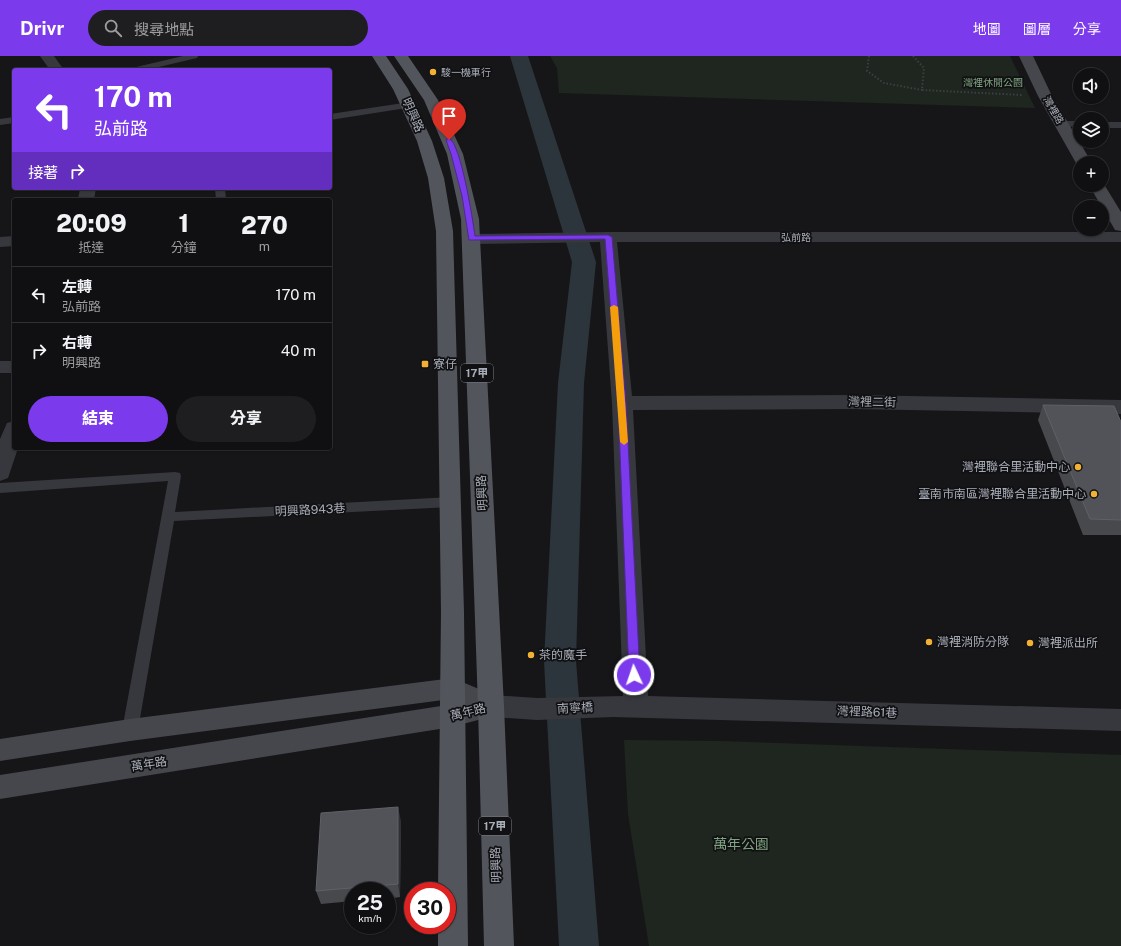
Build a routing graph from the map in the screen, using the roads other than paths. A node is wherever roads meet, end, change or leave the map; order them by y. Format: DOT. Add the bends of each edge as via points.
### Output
graph roads {
  1 [pos="47,56"];
  2 [pos="194,56"];
  3 [pos="379,56"];
  4 [pos="401,56"];
  5 [pos="1026,56"];
  6 [pos="174,58"];
  7 [pos="56,68"];
  8 [pos="142,68"];
  9 [pos="180,68"];
  10 [pos="410,105"];
  11 [pos="332,117"];
  12 [pos="12,120"];
  13 [pos="0,122"];
  14 [pos="1061,124"];
  15 [pos="1073,124"];
  16 [pos="1109,125"];
  17 [pos="1121,125"];
  18 [pos="1080,156"];
  19 [pos="1101,192"];
  20 [pos="1121,226"];
  21 [pos="607,237"];
  22 [pos="1121,237"];
  23 [pos="472,239"];
  24 [pos="0,242"];
  25 [pos="12,242"];
  26 [pos="12,367"];
  27 [pos="0,368"];
  28 [pos="622,403"];
  29 [pos="1121,407"];
  30 [pos="12,434"];
  31 [pos="0,473"];
  32 [pos="0,488"];
  33 [pos="451,502"];
  34 [pos="168,517"];
  35 [pos="453,688"];
  36 [pos="491,706"];
  37 [pos="625,706"];
  38 [pos="452,716"];
  39 [pos="1121,720"];
  40 [pos="130,730"];
  41 [pos="0,750"];
  42 [pos="0,787"];
  43 [pos="453,946"];
  44 [pos="499,946"];
  1 -- 7 [label="street"];
  2 -- 6 [label="lane"];
  3 -- 10 [label="main road, 明興路 / 17甲"];
  4 -- 23 [label="main road, 明興路 / 17甲" via="431,100 455,154"];
  5 -- 14 [label="street, 灣裡路"];
  6 -- 8 [label="lane"];
  6 -- 9 [label="lane"];
  10 -- 11 [label="lane"];
  10 -- 33 [label="main road, 明興路 / 17甲" via="430,156 440,195 444,225"];
  12 -- 13 [label="lane"];
  14 -- 15 [label="lane"];
  14 -- 18 [label="street, 灣裡路"];
  16 -- 17 [label="lane"];
  19 -- 20 [label="street"];
  21 -- 22 [label="street, 弘前路"];
  21 -- 23 [label="street, 弘前路"];
  21 -- 28 [label="street"];
  23 -- 36 [label="main road, 明興路 / 17甲"];
  24 -- 25 [label="street"];
  26 -- 27 [label="street"];
  28 -- 29 [label="street, 灣裡二街" via="853,402"];
  28 -- 37 [label="street"];
  30 -- 31 [label="street"];
  32 -- 34 [label="lane" via="175,476"];
  33 -- 34 [label="lane, 明興路943巷"];
  33 -- 35 [label="main road, 明興路 / 17甲"];
  34 -- 40 [label="lane"];
  35 -- 36 [label="street, 萬年路"];
  35 -- 38 [label="main road, 明興路 / 17甲"];
  35 -- 40 [label="street"];
  36 -- 37 [label="street, 南寧橋" via="537,710"];
  36 -- 38 [label="street, 萬年路"];
  36 -- 44 [label="main road, 明興路 / 17甲"];
  37 -- 39 [label="street, 灣裡路61巷"];
  38 -- 42 [label="street, 萬年路"];
  38 -- 43 [label="main road, 明興路 / 17甲"];
  40 -- 41 [label="street"];
}
